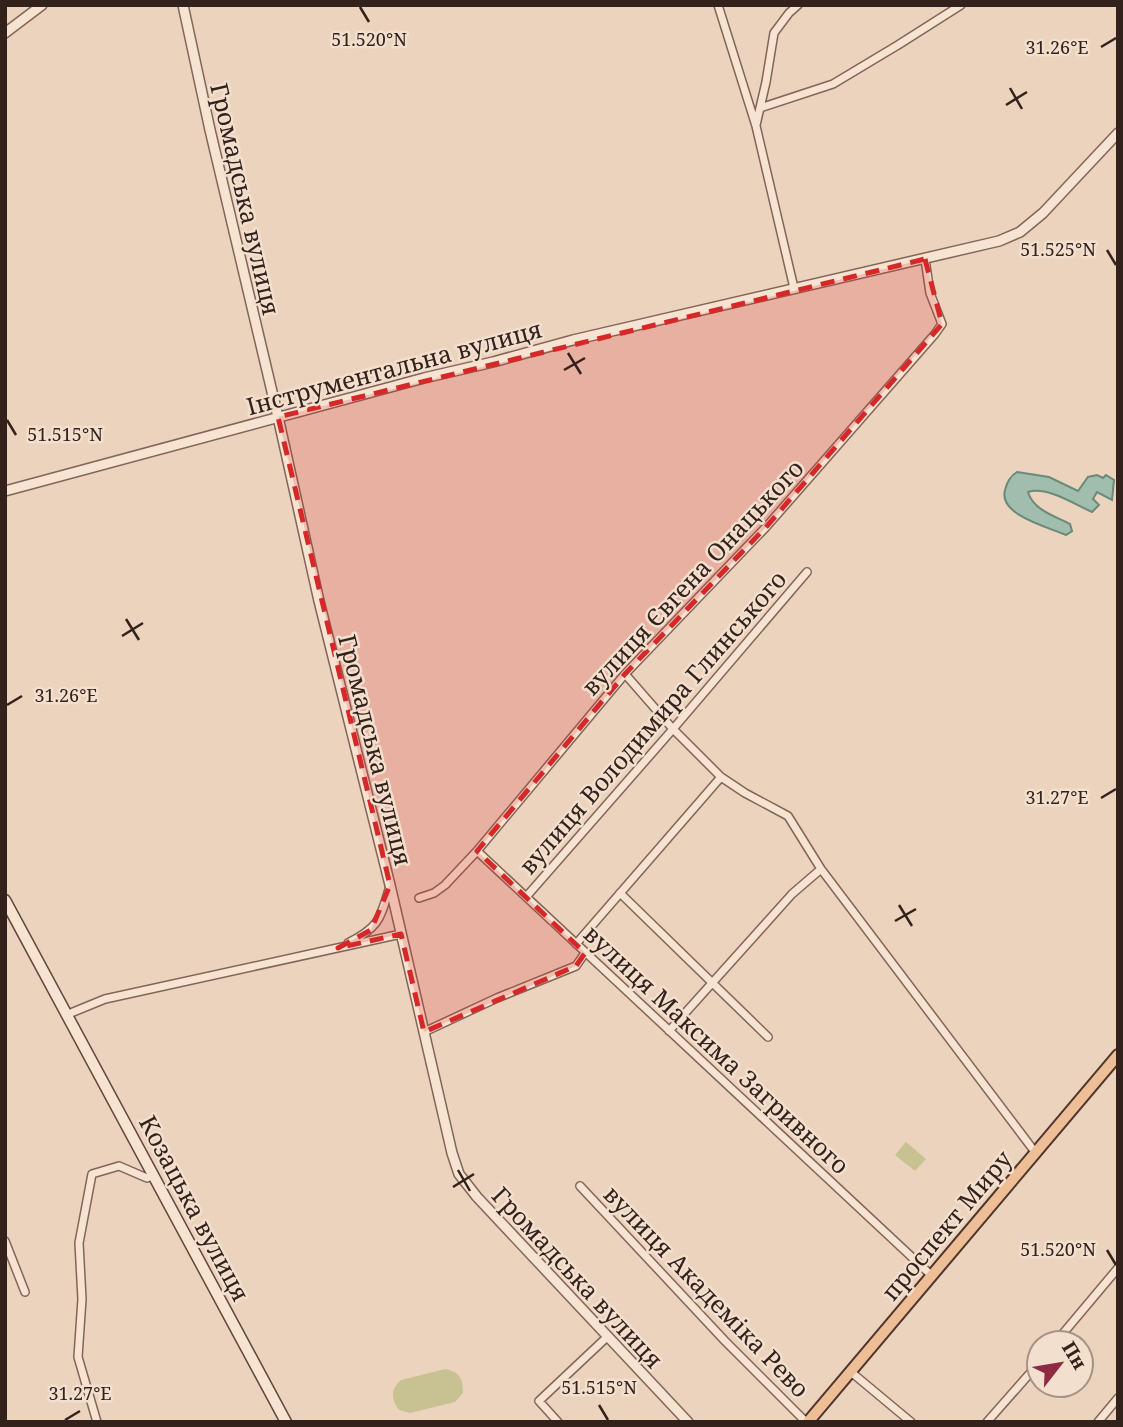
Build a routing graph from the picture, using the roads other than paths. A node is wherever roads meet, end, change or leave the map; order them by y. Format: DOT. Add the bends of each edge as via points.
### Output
graph roads {
  1 [pos="42,5"];
  2 [pos="183,5"];
  3 [pos="718,5"];
  4 [pos="798,5"];
  5 [pos="961,5"];
  6 [pos="5,33"];
  7 [pos="760,108"];
  8 [pos="756,126"];
  9 [pos="1118,134"];
  10 [pos="925,259"];
  11 [pos="794,288"];
  12 [pos="278,417"];
  13 [pos="5,491"];
  14 [pos="807,572"];
  15 [pos="625,674"];
  16 [pos="674,729"];
  17 [pos="721,776"];
  18 [pos="477,851"];
  19 [pos="821,869"];
  20 [pos="390,886"];
  21 [pos="620,893"];
  22 [pos="526,897"];
  23 [pos="419,898"];
  24 [pos="5,900"];
  25 [pos="401,934"];
  26 [pos="576,944"];
  27 [pos="338,948"];
  28 [pos="585,953"];
  29 [pos="713,983"];
  30 [pos="66,1014"];
  31 [pos="669,1031"];
  32 [pos="424,1032"];
  33 [pos="768,1037"];
  34 [pos="1118,1055"];
  35 [pos="1035,1152"];
  36 [pos="154,1175"];
  37 [pos="580,1186"];
  38 [pos="5,1241"];
  39 [pos="1118,1268"];
  40 [pos="931,1275"];
  41 [pos="25,1292"];
  42 [pos="1067,1329"];
  43 [pos="607,1337"];
  44 [pos="851,1372"];
  45 [pos="1025,1379"];
  46 [pos="1118,1398"];
  47 [pos="97,1422"];
  48 [pos="286,1422"];
  49 [pos="558,1422"];
  50 [pos="688,1422"];
  51 [pos="807,1422"];
  52 [pos="911,1422"];
  53 [pos="987,1422"];
  54 [pos="1098,1422"];
  1 -- 6 [label="street"];
  2 -- 12 [label="street, Громадська вулиця"];
  3 -- 8 [label="street"];
  4 -- 7 [label="street" via="774,33"];
  5 -- 7 [label="street" via="833,84"];
  7 -- 8 [label="street"];
  8 -- 11 [label="street"];
  9 -- 10 [label="street, Інструментальна вулиця" via="1057,200 1020,232"];
  10 -- 11 [label="street, Інструментальна вулиця"];
  10 -- 15 [label="street, вулиця Євгена Онацького" via="930,293 942,324 767,526"];
  11 -- 12 [label="street, Інструментальна вулиця"];
  12 -- 13 [label="street, Інструментальна вулиця"];
  12 -- 20 [label="street, Громадська вулиця"];
  14 -- 16 [label="street, вулиця Володимира Глинського"];
  15 -- 16 [label="street"];
  15 -- 18 [label="street, вулиця Євгена Онацького"];
  16 -- 17 [label="street"];
  16 -- 22 [label="street, вулиця Володимира Глинського"];
  17 -- 19 [label="street" via="788,816"];
  17 -- 21 [label="street"];
  18 -- 22 [label="street, вулиця Максима Загривного"];
  18 -- 23 [label="street, вулиця Євгена Онацького" via="445,885"];
  19 -- 29 [label="street" via="792,894"];
  19 -- 35 [label="street"];
  20 -- 25 [label="street, Громадська вулиця"];
  20 -- 27 [label="street" via="372,930"];
  21 -- 26 [label="street"];
  21 -- 29 [label="street"];
  22 -- 26 [label="street, вулиця Максима Загривного"];
  24 -- 30 [label="main road, Козацька вулиця"];
  25 -- 27 [label="street"];
  25 -- 32 [label="street, Громадська вулиця"];
  26 -- 28 [label="street, вулиця Максима Загривного"];
  27 -- 30 [label="street" via="105,999"];
  28 -- 31 [label="street, вулиця Максима Загривного"];
  28 -- 32 [label="street" via="576,966"];
  29 -- 31 [label="street"];
  29 -- 33 [label="street"];
  30 -- 36 [label="main road, Козацька вулиця"];
  31 -- 40 [label="street, вулиця Максима Загривного"];
  32 -- 43 [label="street, Громадська вулиця" via="459,1174"];
  34 -- 35 [label="main road, проспект Миру"];
  35 -- 40 [label="main road, проспект Миру"];
  36 -- 47 [label="street" via="147,1178 119,1166 92,1174 79,1243 78,1357"];
  36 -- 48 [label="main road, Козацька вулиця"];
  37 -- 51 [label="street, вулиця Академіка Рево"];
  38 -- 41 [label="street"];
  39 -- 42 [label="street"];
  40 -- 44 [label="main road, проспект Миру"];
  43 -- 49 [label="street" via="539,1401"];
  43 -- 50 [label="street, Громадська вулиця"];
  44 -- 51 [label="main road, проспект Миру"];
  44 -- 52 [label="street"];
  45 -- 53 [label="street"];
  46 -- 54 [label="street"];
}
